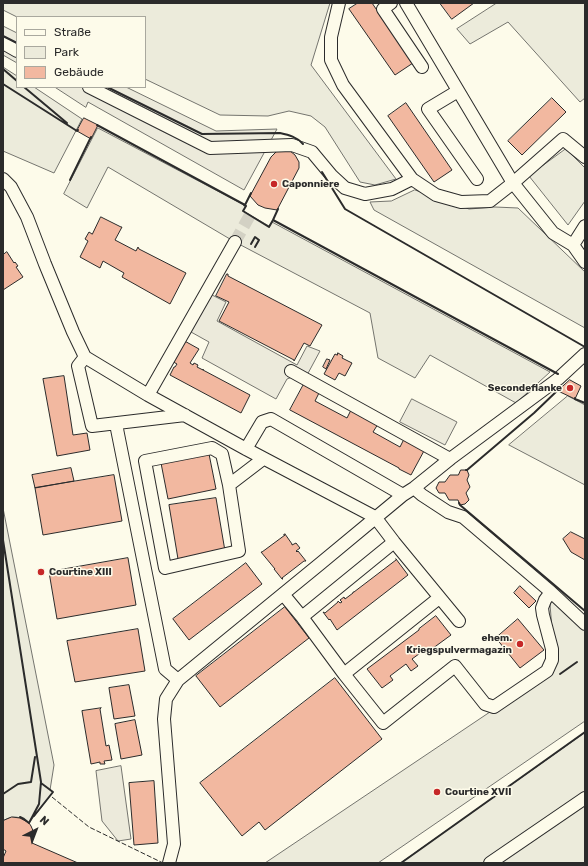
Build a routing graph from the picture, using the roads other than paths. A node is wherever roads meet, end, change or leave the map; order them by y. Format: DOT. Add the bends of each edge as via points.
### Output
graph roads {
  1 [pos="339,3"];
  2 [pos="391,3"];
  3 [pos="406,3"];
  4 [pos="3,43"];
  5 [pos="16,50"];
  6 [pos="422,68"];
  7 [pos="91,88"];
  8 [pos="458,91"];
  9 [pos="585,157"];
  10 [pos="3,179"];
  11 [pos="412,179"];
  12 [pos="476,179"];
  13 [pos="513,183"];
  14 [pos="585,226"];
  15 [pos="235,242"];
  16 [pos="573,245"];
  17 [pos="585,262"];
  18 [pos="585,354"];
  19 [pos="85,357"];
  20 [pos="291,371"];
  21 [pos="148,395"];
  22 [pos="186,415"];
  23 [pos="116,424"];
  24 [pos="246,449"];
  25 [pos="263,459"];
  26 [pos="450,459"];
  27 [pos="229,485"];
  28 [pos="414,488"];
  29 [pos="403,495"];
  30 [pos="375,517"];
  31 [pos="394,542"];
  32 [pos="551,592"];
  33 [pos="283,594"];
  34 [pos="439,598"];
  35 [pos="302,617"];
  36 [pos="459,622"];
  37 [pos="585,624"];
  38 [pos="344,674"];
  39 [pos="178,680"];
  40 [pos="585,798"];
  41 [pos="169,863"];
  42 [pos="490,863"];
  1 -- 11 [label="lane" via="331,37 331,60 343,85"];
  2 -- 6 [label="lane" via="383,9"];
  3 -- 8 [label="lane"];
  4 -- 5 [label="lane"];
  7 -- 11 [label="lane" via="210,148 292,146 312,152 345,188 365,194 392,189"];
  8 -- 12 [label="lane" via="428,109"];
  8 -- 13 [label="lane"];
  9 -- 13 [label="lane" via="563,139"];
  10 -- 19 [label="lane" via="11,187 27,217"];
  11 -- 13 [label="lane" via="436,195 461,202 490,201"];
  13 -- 16 [label="lane" via="553,233"];
  14 -- 16 [label="lane"];
  15 -- 21 [label="lane"];
  16 -- 17 [label="lane"];
  18 -- 26 [label="lane" via="558,379"];
  19 -- 21 [label="lane"];
  19 -- 23 [label="lane" via="78,366 92,426"];
  20 -- 26 [label="lane"];
  21 -- 22 [label="lane"];
  22 -- 23 [label="lane"];
  22 -- 24 [label="lane"];
  23 -- 39 [label="lane" via="165,669"];
  24 -- 25 [label="lane"];
  24 -- 29 [label="lane" via="262,422 271,419"];
  25 -- 27 [label="lane"];
  25 -- 30 [label="lane"];
  26 -- 28 [label="lane"];
  27 -- 27 [label="lane" via="239,551 165,568 145,461 212,448 222,454"];
  28 -- 29 [label="lane"];
  28 -- 32 [label="lane" via="448,512 463,517"];
  29 -- 30 [label="lane"];
  30 -- 31 [label="lane"];
  30 -- 33 [label="lane"];
  31 -- 34 [label="lane"];
  31 -- 35 [label="lane"];
  32 -- 37 [label="lane"];
  32 -- 38 [label="lane" via="542,608 552,649 552,660 547,671 494,707 484,704 455,666 383,723"];
  33 -- 35 [label="lane"];
  33 -- 39 [label="lane"];
  34 -- 36 [label="lane"];
  34 -- 38 [label="lane"];
  35 -- 38 [label="lane"];
  39 -- 41 [label="lane" via="166,699 164,719 174,844"];
  40 -- 42 [label="lane"];
}
